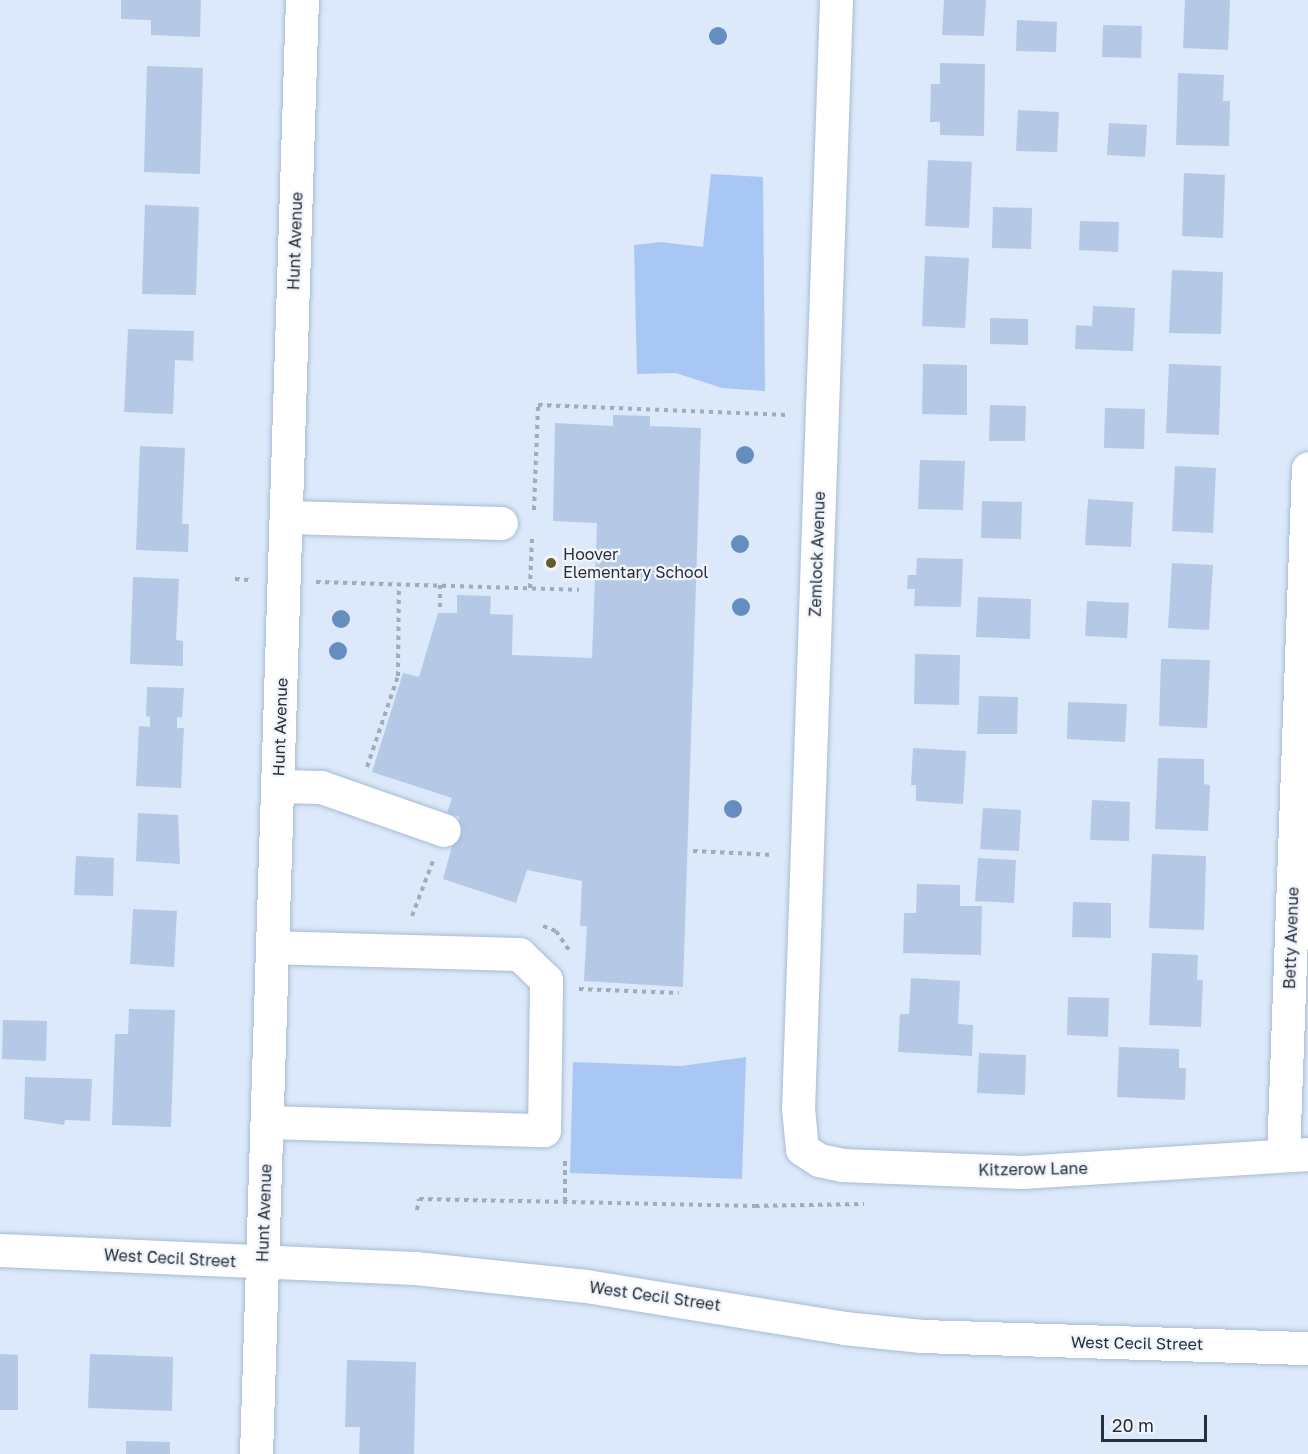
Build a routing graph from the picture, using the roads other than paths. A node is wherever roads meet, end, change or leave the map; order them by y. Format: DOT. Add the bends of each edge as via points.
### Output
graph roads {
  1 [pos="302,0"];
  2 [pos="836,0"];
  3 [pos="1308,468"];
  4 [pos="286,517"];
  5 [pos="501,523"];
  6 [pos="278,786"];
  7 [pos="444,830"];
  8 [pos="274,947"];
  9 [pos="798,1108"];
  10 [pos="268,1122"];
  11 [pos="1296,1155"];
  12 [pos="0,1250"];
  13 [pos="263,1262"];
  14 [pos="1308,1347"];
  15 [pos="256,1454"];
  1 -- 4 [label="street, Hunt Avenue"];
  2 -- 9 [label="street, Zemlock Avenue"];
  3 -- 11 [label="street, Betty Avenue"];
  4 -- 5 [label="street"];
  4 -- 6 [label="street, Hunt Avenue"];
  6 -- 7 [label="street" via="321,787"];
  6 -- 8 [label="street, Hunt Avenue"];
  8 -- 10 [label="street, Hunt Avenue"];
  8 -- 10 [label="street" via="519,954 546,980 544,1130"];
  9 -- 11 [label="street, Kitzerow Lane" via="802,1149 819,1160 842,1165 1022,1172"];
  10 -- 13 [label="street, Hunt Avenue"];
  12 -- 13 [label="street, West Cecil Street"];
  13 -- 14 [label="street, West Cecil Street" via="415,1268 586,1286 844,1328 922,1336"];
  13 -- 15 [label="street, Hunt Avenue"];
}
